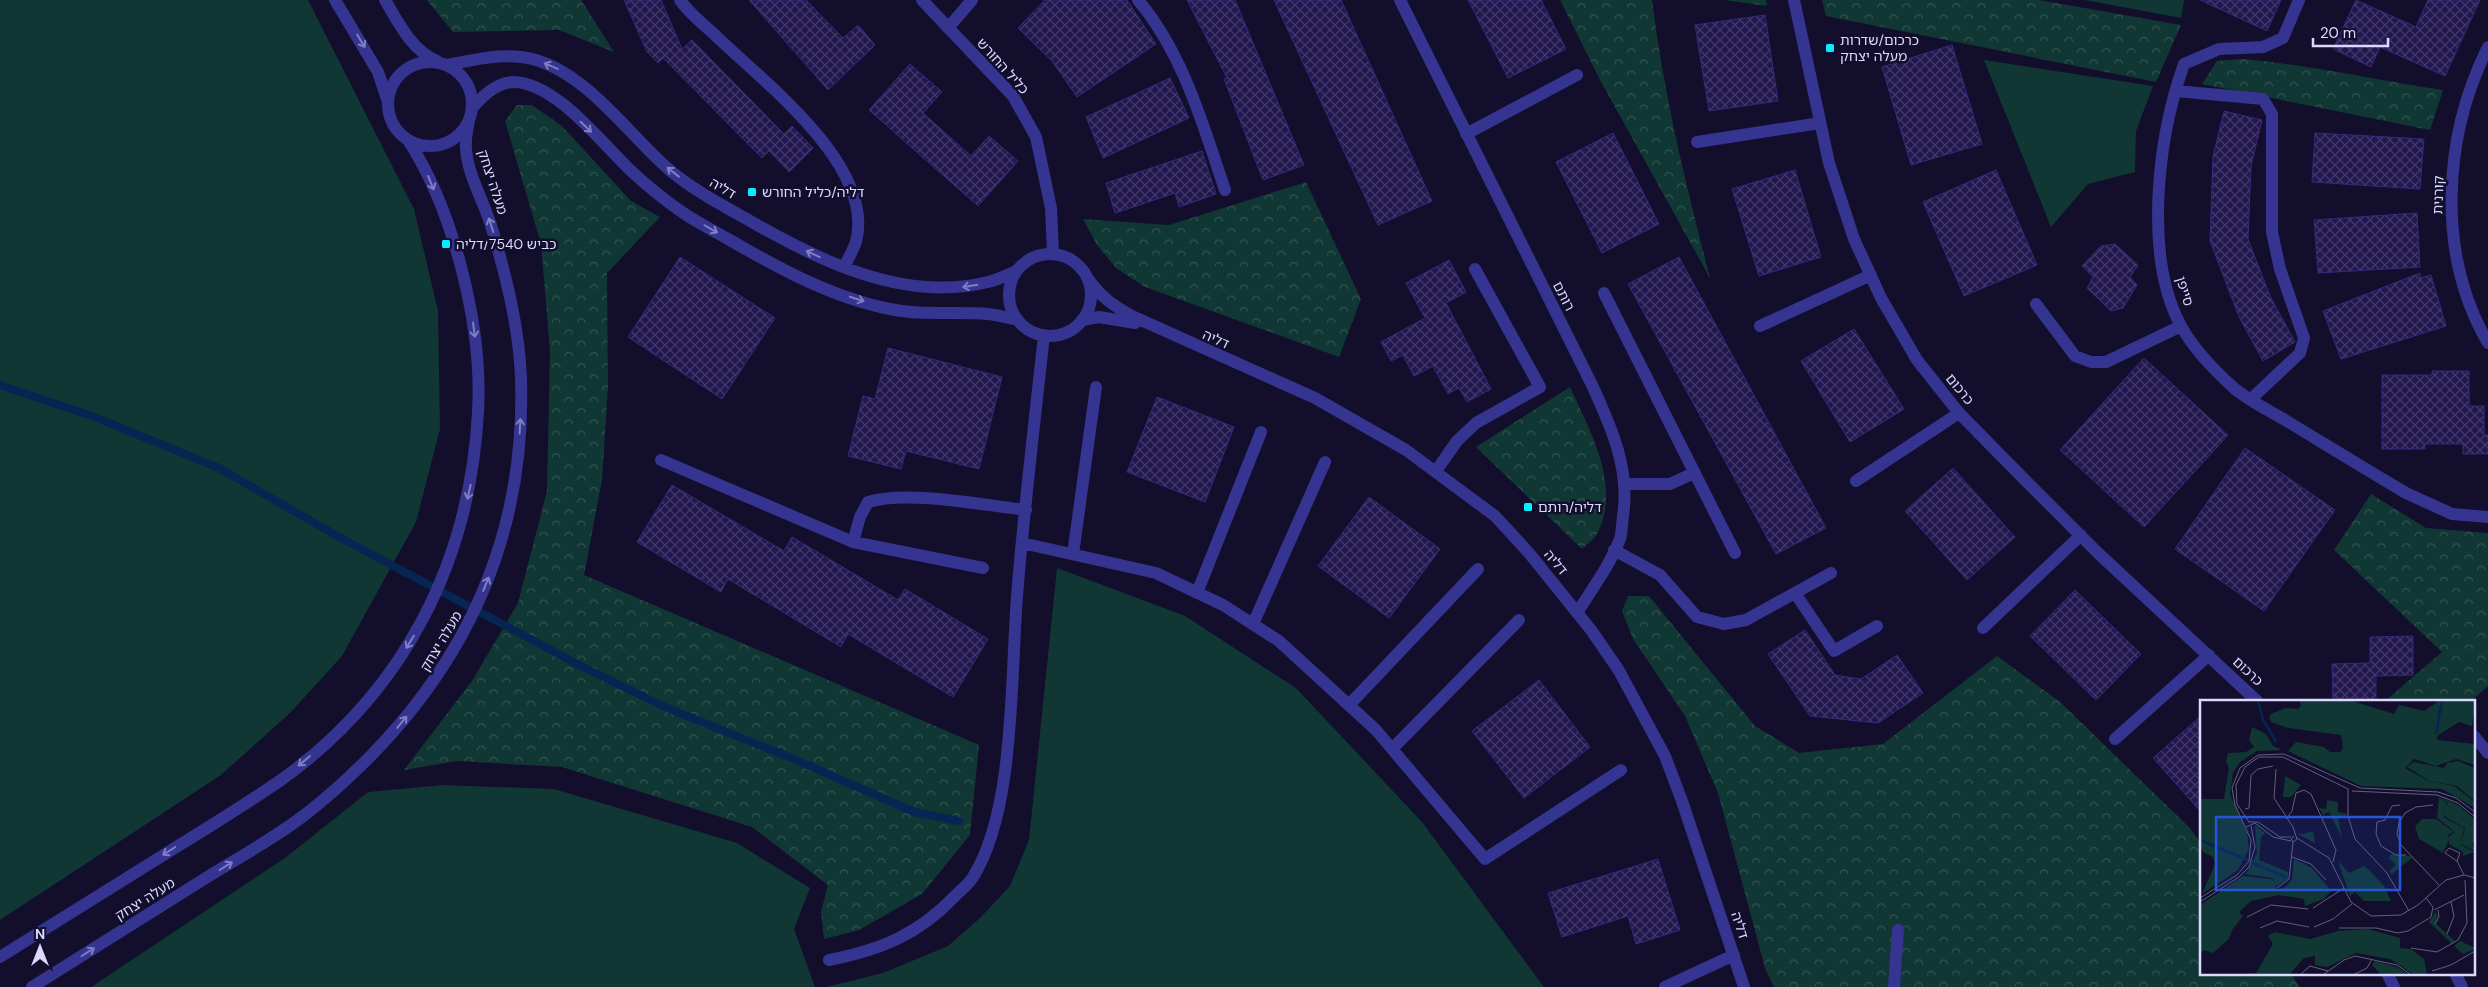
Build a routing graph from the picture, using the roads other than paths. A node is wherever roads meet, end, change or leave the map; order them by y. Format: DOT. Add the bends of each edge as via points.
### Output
graph roads {
  1 [pos="335,0"];
  2 [pos="385,0"];
  3 [pos="680,0"];
  4 [pos="922,0"];
  5 [pos="972,0"];
  6 [pos="1138,0"];
  7 [pos="1400,0"];
  8 [pos="1794,0"];
  9 [pos="2299,0"];
  10 [pos="948,28"];
  11 [pos="2488,47"];
  12 [pos="444,64"];
  13 [pos="1577,75"];
  14 [pos="2176,91"];
  15 [pos="387,102"];
  16 [pos="472,107"];
  17 [pos="469,121"];
  18 [pos="1820,123"];
  19 [pos="1466,134"];
  20 [pos="408,140"];
  21 [pos="1697,142"];
  22 [pos="1224,190"];
  23 [pos="1053,254"];
  24 [pos="844,266"];
  25 [pos="1475,269"];
  26 [pos="1016,271"];
  27 [pos="1871,275"];
  28 [pos="1089,280"];
  29 [pos="1604,293"];
  30 [pos="2036,304"];
  31 [pos="1018,320"];
  32 [pos="1082,320"];
  33 [pos="1760,326"];
  34 [pos="2181,326"];
  35 [pos="1154,328"];
  36 [pos="1044,335"];
  37 [pos="2488,343"];
  38 [pos="1096,387"];
  39 [pos="2251,399"];
  40 [pos="1959,413"];
  41 [pos="1261,432"];
  42 [pos="661,460"];
  43 [pos="1325,462"];
  44 [pos="1436,471"];
  45 [pos="1694,473"];
  46 [pos="1856,481"];
  47 [pos="1625,484"];
  48 [pos="1026,510"];
  49 [pos="2488,515"];
  50 [pos="2081,535"];
  51 [pos="853,542"];
  52 [pos="1022,543"];
  53 [pos="1614,550"];
  54 [pos="1734,553"];
  55 [pos="1073,554"];
  56 [pos="983,568"];
  57 [pos="1478,569"];
  58 [pos="1831,573"];
  59 [pos="1197,593"];
  60 [pos="1795,593"];
  61 [pos="1577,613"];
  62 [pos="1519,620"];
  63 [pos="1253,624"];
  64 [pos="1877,626"];
  65 [pos="1983,628"];
  66 [pos="2209,655"];
  67 [pos="2256,700"];
  68 [pos="1349,705"];
  69 [pos="2476,738"];
  70 [pos="2115,739"];
  71 [pos="1392,749"];
  72 [pos="2488,753"];
  73 [pos="1621,770"];
  74 [pos="1898,930"];
  75 [pos="1734,955"];
  76 [pos="0,957"];
  77 [pos="829,960"];
  78 [pos="2388,974"];
  79 [pos="2456,974"];
  80 [pos="32,987"];
  81 [pos="1665,987"];
  82 [pos="1744,987"];
  83 [pos="1894,987"];
  84 [pos="2394,987"];
  85 [pos="2462,987"];
  1 -- 15 [label="street, one-way" via="378,72"];
  2 -- 12 [label="street" via="413,43 426,57"];
  3 -- 24 [label="street" via="805,120 832,153 848,180 858,216 856,242"];
  4 -- 10 [label="street, כליל החורש"];
  5 -- 10 [label="street"];
  6 -- 22 [label="street" via="1178,65 1201,117"];
  7 -- 19 [label="street, רותם"];
  8 -- 18 [label="street, כרכום"];
  9 -- 14 [label="street, סייפן" via="2283,38 2263,47 2219,48 2184,64"];
  10 -- 23 [label="street, כליל החורש" via="1013,96 1036,137 1051,208"];
  11 -- 37 [label="street, קורנית" via="2473,77 2458,129 2452,181 2452,232 2460,277"];
  12 -- 15 [label="street" via="427,62 410,66 390,87"];
  12 -- 16 [label="street" via="465,80 472,94"];
  24 -- 12 [label="street, דליה, one-way" via="782,240 698,191 668,168 586,89 562,71 516,56"];
  13 -- 19 [label="street"];
  14 -- 34 [label="street, סייפן" via="2158,180 2158,234 2166,284"];
  14 -- 39 [label="street" via="2263,99 2272,114 2272,232 2280,269 2304,338 2300,353"];
  15 -- 20 [label="street" via="389,117 396,130"];
  16 -- 17 [label="street"];
  16 -- 31 [label="street, one-way" via="488,91 501,85 514,82 528,85 548,94 568,109 670,204 769,263 811,282 890,309 930,314 990,314"];
  17 -- 20 [label="street" via="461,134 449,142 421,146"];
  80 -- 17 [label="street, מעלה יצחק, one-way" via="308,812 370,759 420,701 475,613 499,544 513,490 521,376 513,308 493,230 466,151"];
  18 -- 21 [label="street"];
  18 -- 27 [label="street, כרכום" via="1854,240"];
  19 -- 47 [label="street, רותם" via="1593,387 1616,440"];
  20 -- 76 [label="street, מעלה יצחק, one-way" via="430,178 453,242 472,316 479,378 471,482 459,532 437,595 386,676 340,729 283,779"];
  23 -- 26 [label="street" via="1039,255"];
  23 -- 28 [label="street" via="1070,259 1082,268"];
  26 -- 24 [label="street, דליה, one-way" via="990,282 932,288 896,283"];
  25 -- 44 [label="street" via="1540,387 1476,423 1457,441"];
  26 -- 31 [label="street" via="1009,294 1011,308"];
  27 -- 33 [label="street"];
  27 -- 40 [label="street, כרכום" via="1917,360"];
  28 -- 32 [label="street" via="1089,308"];
  28 -- 35 [label="street, דליה" via="1111,304"];
  29 -- 45 [label="street"];
  30 -- 34 [label="street" via="2075,356 2091,362 2106,362"];
  31 -- 36 [label="street" via="1029,330"];
  32 -- 35 [label="street, דליה" via="1115,318"];
  32 -- 36 [label="street" via="1065,332"];
  34 -- 39 [label="street, סייפן" via="2206,362 2236,390"];
  35 -- 44 [label="street, דליה" via="1315,398"];
  36 -- 48 [label="street"];
  38 -- 55 [label="street"];
  39 -- 49 [label="street, סייפן" via="2435,508 2452,514"];
  40 -- 46 [label="street"];
  40 -- 50 [label="street, כרכום"];
  41 -- 59 [label="street"];
  42 -- 51 [label="street"];
  43 -- 63 [label="street"];
  44 -- 61 [label="street, דליה" via="1494,516 1529,553"];
  45 -- 47 [label="street" via="1670,484"];
  45 -- 54 [label="street"];
  47 -- 53 [label="street, רותם" via="1620,538"];
  48 -- 51 [label="street" via="883,497 868,502"];
  48 -- 52 [label="street"];
  50 -- 65 [label="street"];
  50 -- 66 [label="street, כרכום"];
  51 -- 56 [label="street"];
  52 -- 55 [label="street"];
  52 -- 77 [label="street" via="1006,760 991,838 973,878 943,909 910,933 866,952"];
  53 -- 60 [label="street" via="1660,575 1697,617 1724,624 1746,620"];
  53 -- 61 [label="street, רותם"];
  55 -- 59 [label="street" via="1156,573"];
  57 -- 68 [label="street"];
  58 -- 60 [label="street"];
  59 -- 63 [label="street"];
  60 -- 64 [label="street" via="1834,651"];
  61 -- 75 [label="street, דליה" via="1618,669 1665,756"];
  62 -- 71 [label="street"];
  63 -- 68 [label="street" via="1279,641"];
  66 -- 67 [label="street, כרכום"];
  66 -- 70 [label="street"];
  68 -- 71 [label="street"];
  69 -- 72 [label="street"];
  71 -- 73 [label="street" via="1486,858"];
  74 -- 83 [label="street"];
  75 -- 81 [label="street"];
  75 -- 82 [label="street, דליה"];
  78 -- 84 [label="street"];
  79 -- 85 [label="street"];
}
